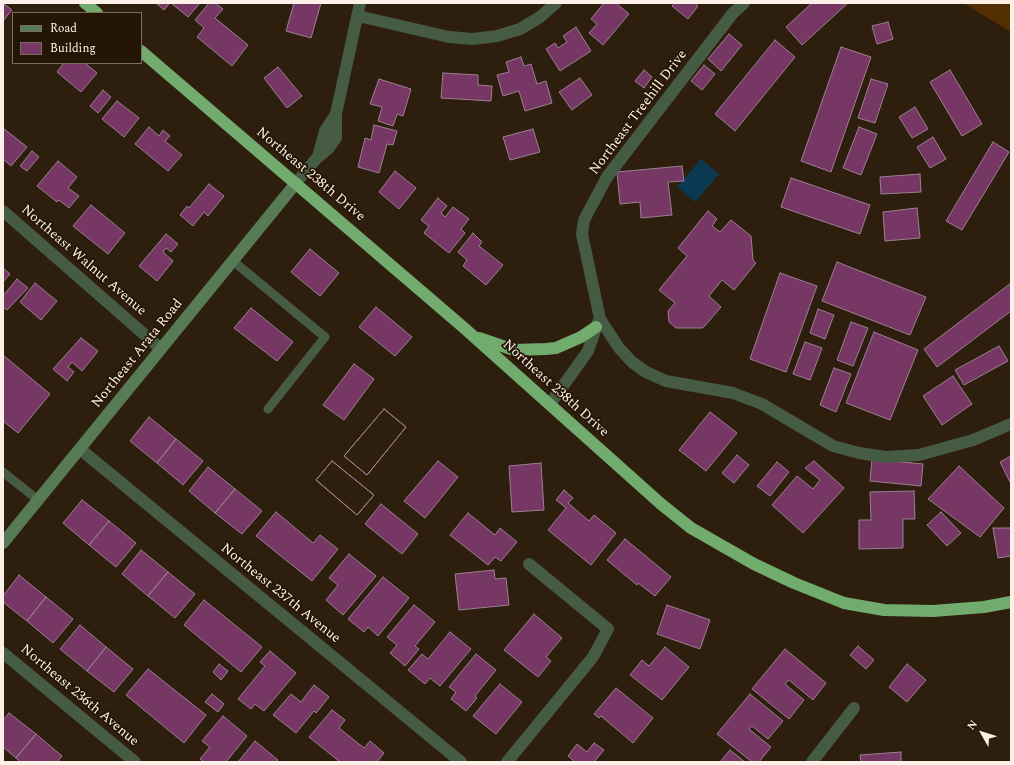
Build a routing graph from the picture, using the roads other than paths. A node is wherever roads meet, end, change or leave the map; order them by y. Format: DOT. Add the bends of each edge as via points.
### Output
graph roads {
  1 [pos="85,3"];
  2 [pos="360,3"];
  3 [pos="556,3"];
  4 [pos="744,3"];
  5 [pos="96,12"];
  6 [pos="358,16"];
  7 [pos="142,52"];
  8 [pos="296,183"];
  9 [pos="3,211"];
  10 [pos="233,261"];
  11 [pos="598,323"];
  12 [pos="468,332"];
  13 [pos="162,349"];
  14 [pos="550,404"];
  15 [pos="268,409"];
  16 [pos="1011,424"];
  17 [pos="80,449"];
  18 [pos="3,472"];
  19 [pos="38,500"];
  20 [pos="3,543"];
  21 [pos="529,564"];
  22 [pos="1011,602"];
  23 [pos="3,653"];
  24 [pos="854,708"];
  25 [pos="135,762"];
  26 [pos="461,762"];
  27 [pos="507,762"];
  28 [pos="812,762"];
  1 -- 5 [label="highway"];
  2 -- 6 [label="street"];
  3 -- 6 [label="street" via="520,29 497,36 473,39 449,37"];
  4 -- 11 [label="street, Northeast Treehill Drive" via="733,13 607,177 584,220 582,234"];
  6 -- 8 [label="street" via="336,114 325,131 318,157"];
  7 -- 8 [label="highway, Northeast 238th Drive"];
  8 -- 10 [label="street, Northeast Arata Road"];
  8 -- 12 [label="highway, Northeast 238th Drive"];
  9 -- 13 [label="street, Northeast Walnut Avenue"];
  10 -- 13 [label="street, Northeast Arata Road"];
  10 -- 15 [label="lane" via="325,336"];
  11 -- 12 [label="highway" via="581,337 556,348 525,351 514,350"];
  11 -- 14 [label="street" via="588,351"];
  11 -- 16 [label="street, Northeast Treehill Drive" via="632,362 646,372 666,381 733,394 762,404 833,446 859,453 886,457 919,455 973,440"];
  12 -- 14 [label="highway, Northeast 238th Drive"];
  13 -- 17 [label="street, Northeast Arata Road"];
  14 -- 22 [label="highway, Northeast 238th Drive" via="691,528 748,561 794,583 844,603 884,610 933,611"];
  17 -- 19 [label="street, Northeast Arata Road"];
  17 -- 26 [label="street, Northeast 237th Avenue"];
  18 -- 19 [label="lane"];
  19 -- 20 [label="street, Northeast Arata Road"];
  21 -- 27 [label="street" via="608,629 593,657"];
  23 -- 25 [label="street, Northeast 236th Avenue"];
  24 -- 28 [label="street"];
}
